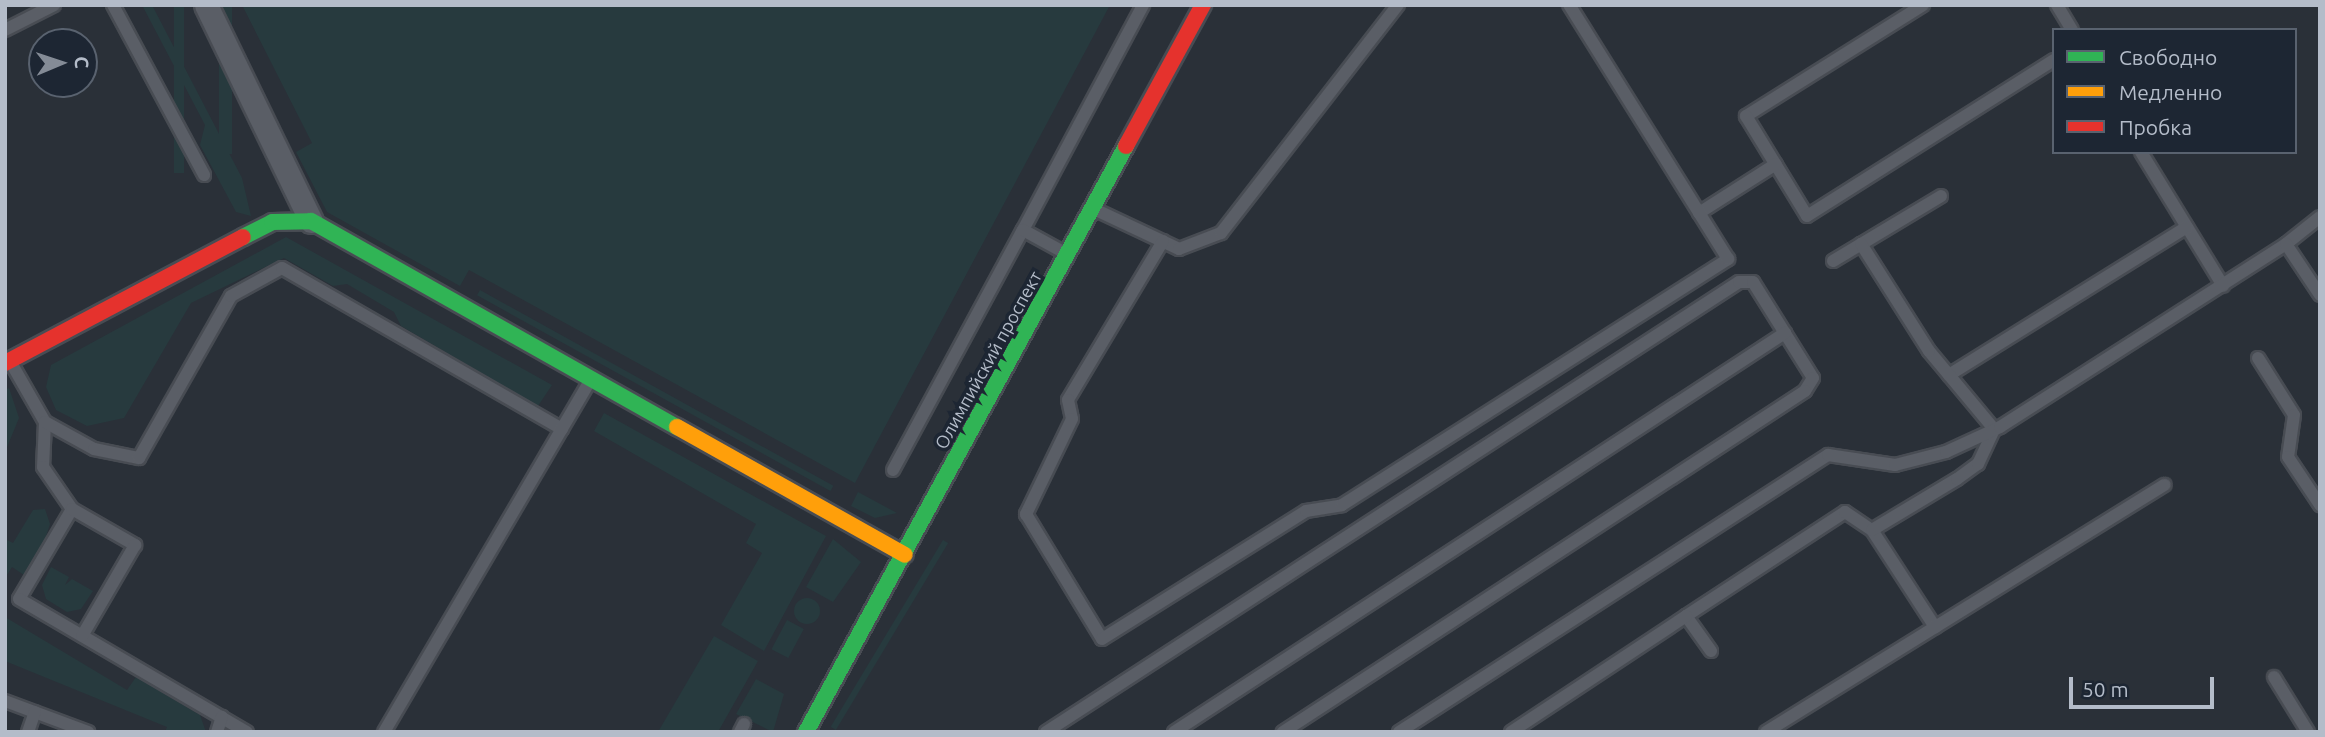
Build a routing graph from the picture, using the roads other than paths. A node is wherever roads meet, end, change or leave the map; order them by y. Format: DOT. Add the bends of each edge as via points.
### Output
graph roads {
  1 [pos="54,5"];
  2 [pos="113,5"];
  3 [pos="206,5"];
  4 [pos="1143,5"];
  5 [pos="1203,5"];
  6 [pos="1398,5"];
  7 [pos="1569,5"];
  8 [pos="1923,5"];
  9 [pos="2057,5"];
  10 [pos="2071,28"];
  11 [pos="5,30"];
  12 [pos="2052,61"];
  13 [pos="2142,154"];
  14 [pos="1776,164"];
  15 [pos="204,175"];
  16 [pos="1941,196"];
  17 [pos="1093,209"];
  18 [pos="1699,213"];
  19 [pos="2320,217"];
  20 [pos="311,221"];
  21 [pos="2187,227"];
  22 [pos="1023,230"];
  23 [pos="1163,241"];
  24 [pos="2286,243"];
  25 [pos="1861,244"];
  26 [pos="1068,254"];
  27 [pos="1833,261"];
  28 [pos="2223,286"];
  29 [pos="2320,295"];
  30 [pos="1785,333"];
  31 [pos="2258,358"];
  32 [pos="8,362"];
  33 [pos="1949,374"];
  34 [pos="592,379"];
  35 [pos="45,422"];
  36 [pos="562,429"];
  37 [pos="1994,429"];
  38 [pos="893,470"];
  39 [pos="2165,485"];
  40 [pos="2320,505"];
  41 [pos="72,509"];
  42 [pos="1872,530"];
  43 [pos="905,555"];
  44 [pos="1686,616"];
  45 [pos="1935,627"];
  46 [pos="82,636"];
  47 [pos="1711,651"];
  48 [pos="2274,677"];
  49 [pos="5,701"];
  50 [pos="35,712"];
  51 [pos="222,717"];
  52 [pos="86,731"];
  53 [pos="28,732"];
  54 [pos="217,732"];
  55 [pos="247,732"];
  56 [pos="384,732"];
  57 [pos="806,732"];
  58 [pos="1046,732"];
  59 [pos="1174,732"];
  60 [pos="1283,732"];
  61 [pos="1399,732"];
  62 [pos="1511,732"];
  63 [pos="1766,732"];
  64 [pos="2308,732"];
  1 -- 11 [label="lane"];
  2 -- 15 [label="lane"];
  3 -- 20 [label="street"];
  4 -- 22 [label="lane"];
  5 -- 17 [label="street, Олимпийский проспект"];
  6 -- 23 [label="lane" via="1221,233 1179,248"];
  7 -- 18 [label="lane"];
  8 -- 14 [label="lane" via="1746,116"];
  9 -- 10 [label="lane"];
  12 -- 14 [label="lane" via="1807,216"];
  13 -- 21 [label="lane"];
  14 -- 18 [label="lane"];
  16 -- 25 [label="lane"];
  17 -- 23 [label="lane"];
  17 -- 26 [label="street, Олимпийский проспект"];
  18 -- 23 [label="lane" via="1728,259 1342,505 1306,511 1102,639 1026,514 1072,418 1068,400"];
  19 -- 24 [label="lane"];
  20 -- 32 [label="street" via="272,222"];
  20 -- 34 [label="street"];
  21 -- 28 [label="lane"];
  21 -- 33 [label="lane"];
  22 -- 26 [label="lane"];
  22 -- 38 [label="lane"];
  24 -- 28 [label="lane"];
  24 -- 29 [label="lane"];
  25 -- 27 [label="lane"];
  25 -- 33 [label="lane"];
  26 -- 43 [label="street, Олимпийский проспект"];
  28 -- 37 [label="lane"];
  30 -- 58 [label="lane" via="1754,282 1738,282"];
  30 -- 59 [label="lane"];
  30 -- 60 [label="lane" via="1813,378 1805,391"];
  31 -- 40 [label="lane" via="2294,415 2288,457"];
  32 -- 35 [label="lane"];
  33 -- 37 [label="lane"];
  34 -- 36 [label="lane"];
  34 -- 43 [label="street"];
  35 -- 36 [label="lane" via="94,449 139,458 231,296 282,268"];
  35 -- 41 [label="lane" via="43,467"];
  36 -- 56 [label="lane"];
  37 -- 42 [label="lane" via="1978,464"];
  37 -- 61 [label="lane" via="1895,466 1828,454"];
  39 -- 45 [label="lane"];
  41 -- 46 [label="lane" via="19,599"];
  41 -- 46 [label="lane" via="135,545"];
  42 -- 44 [label="lane" via="1845,512"];
  42 -- 45 [label="lane"];
  43 -- 57 [label="street, Олимпийский проспект"];
  44 -- 47 [label="lane"];
  44 -- 62 [label="lane"];
  45 -- 63 [label="lane"];
  46 -- 51 [label="lane"];
  48 -- 64 [label="lane"];
  49 -- 50 [label="lane"];
  50 -- 52 [label="lane"];
  50 -- 53 [label="lane"];
  51 -- 54 [label="lane"];
  51 -- 55 [label="lane"];
}
